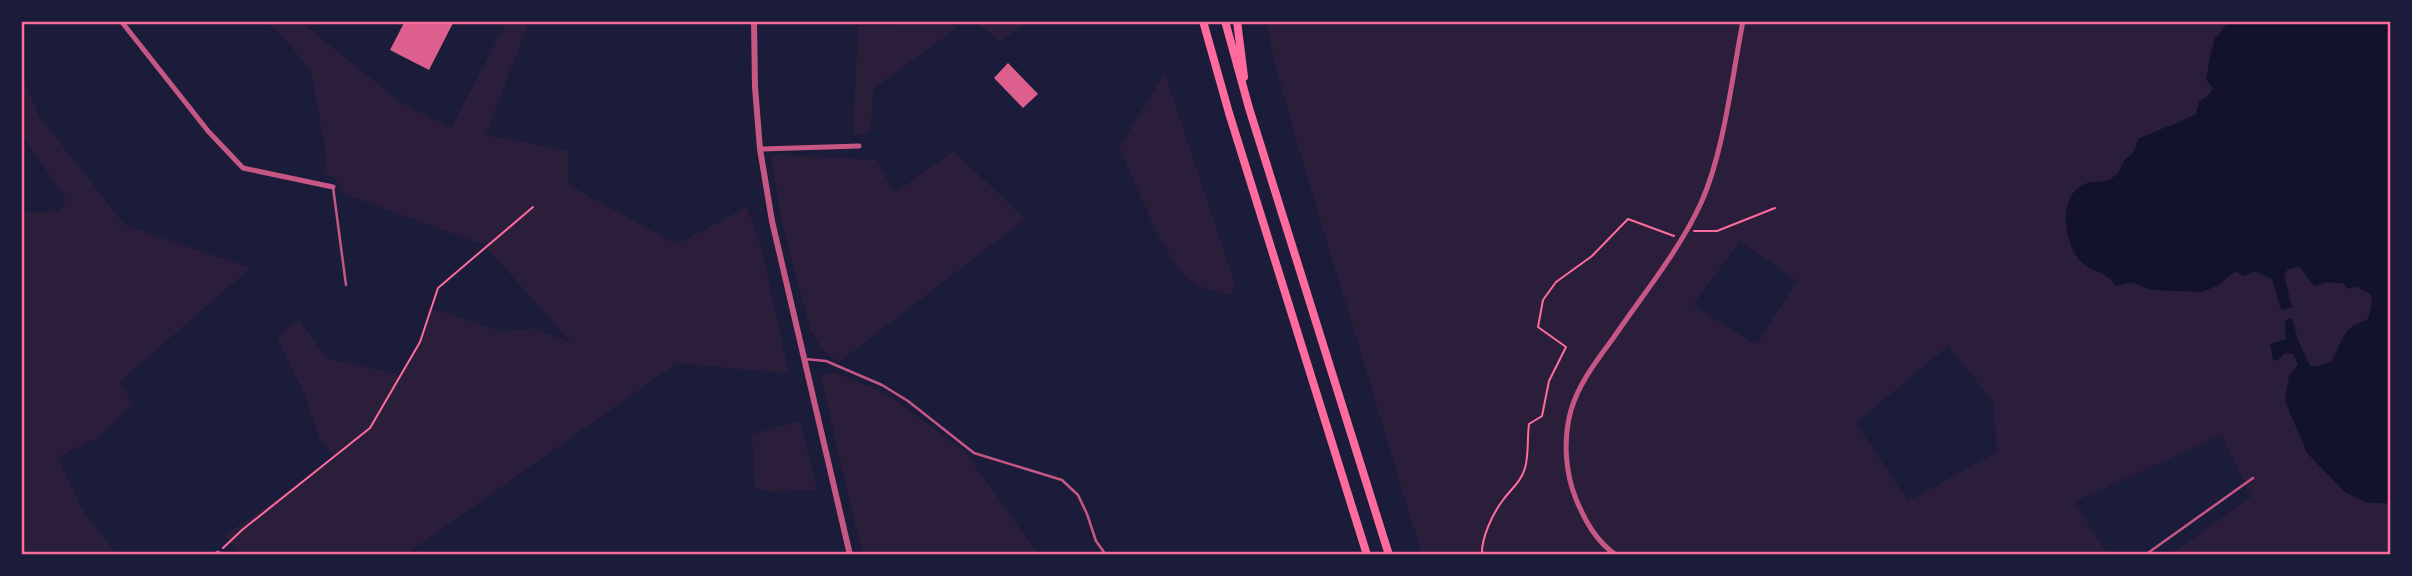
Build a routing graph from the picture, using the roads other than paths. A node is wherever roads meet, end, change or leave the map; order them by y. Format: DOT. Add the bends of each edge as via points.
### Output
graph roads {
  1 [pos="121,21"];
  2 [pos="754,21"];
  3 [pos="772,21"];
  4 [pos="1203,21"];
  5 [pos="1225,21"];
  6 [pos="1237,21"];
  7 [pos="1743,21"];
  8 [pos="1249,108"];
  9 [pos="859,146"];
  10 [pos="761,149"];
  11 [pos="333,187"];
  12 [pos="346,285"];
  13 [pos="804,359"];
  14 [pos="2253,478"];
  15 [pos="850,555"];
  16 [pos="1106,555"];
  17 [pos="1367,555"];
  18 [pos="1389,555"];
  19 [pos="1616,555"];
  20 [pos="2145,555"];
  1 -- 11 [label="street" via="181,99 243,168"];
  2 -- 3 [label="street"];
  2 -- 10 [label="street"];
  4 -- 17 [label="highway"];
  5 -- 8 [label="highway"];
  6 -- 8 [label="highway"];
  7 -- 19 [label="street" via="1702,201 1683,239 1586,375 1571,411 1565,450 1572,489 1586,522"];
  8 -- 18 [label="highway"];
  9 -- 10 [label="street"];
  10 -- 13 [label="street" via="772,221"];
  11 -- 12 [label="lane"];
  13 -- 15 [label="street"];
  13 -- 16 [label="lane" via="826,361 882,385 974,453 1062,480 1078,495"];
  14 -- 20 [label="lane"];
}
